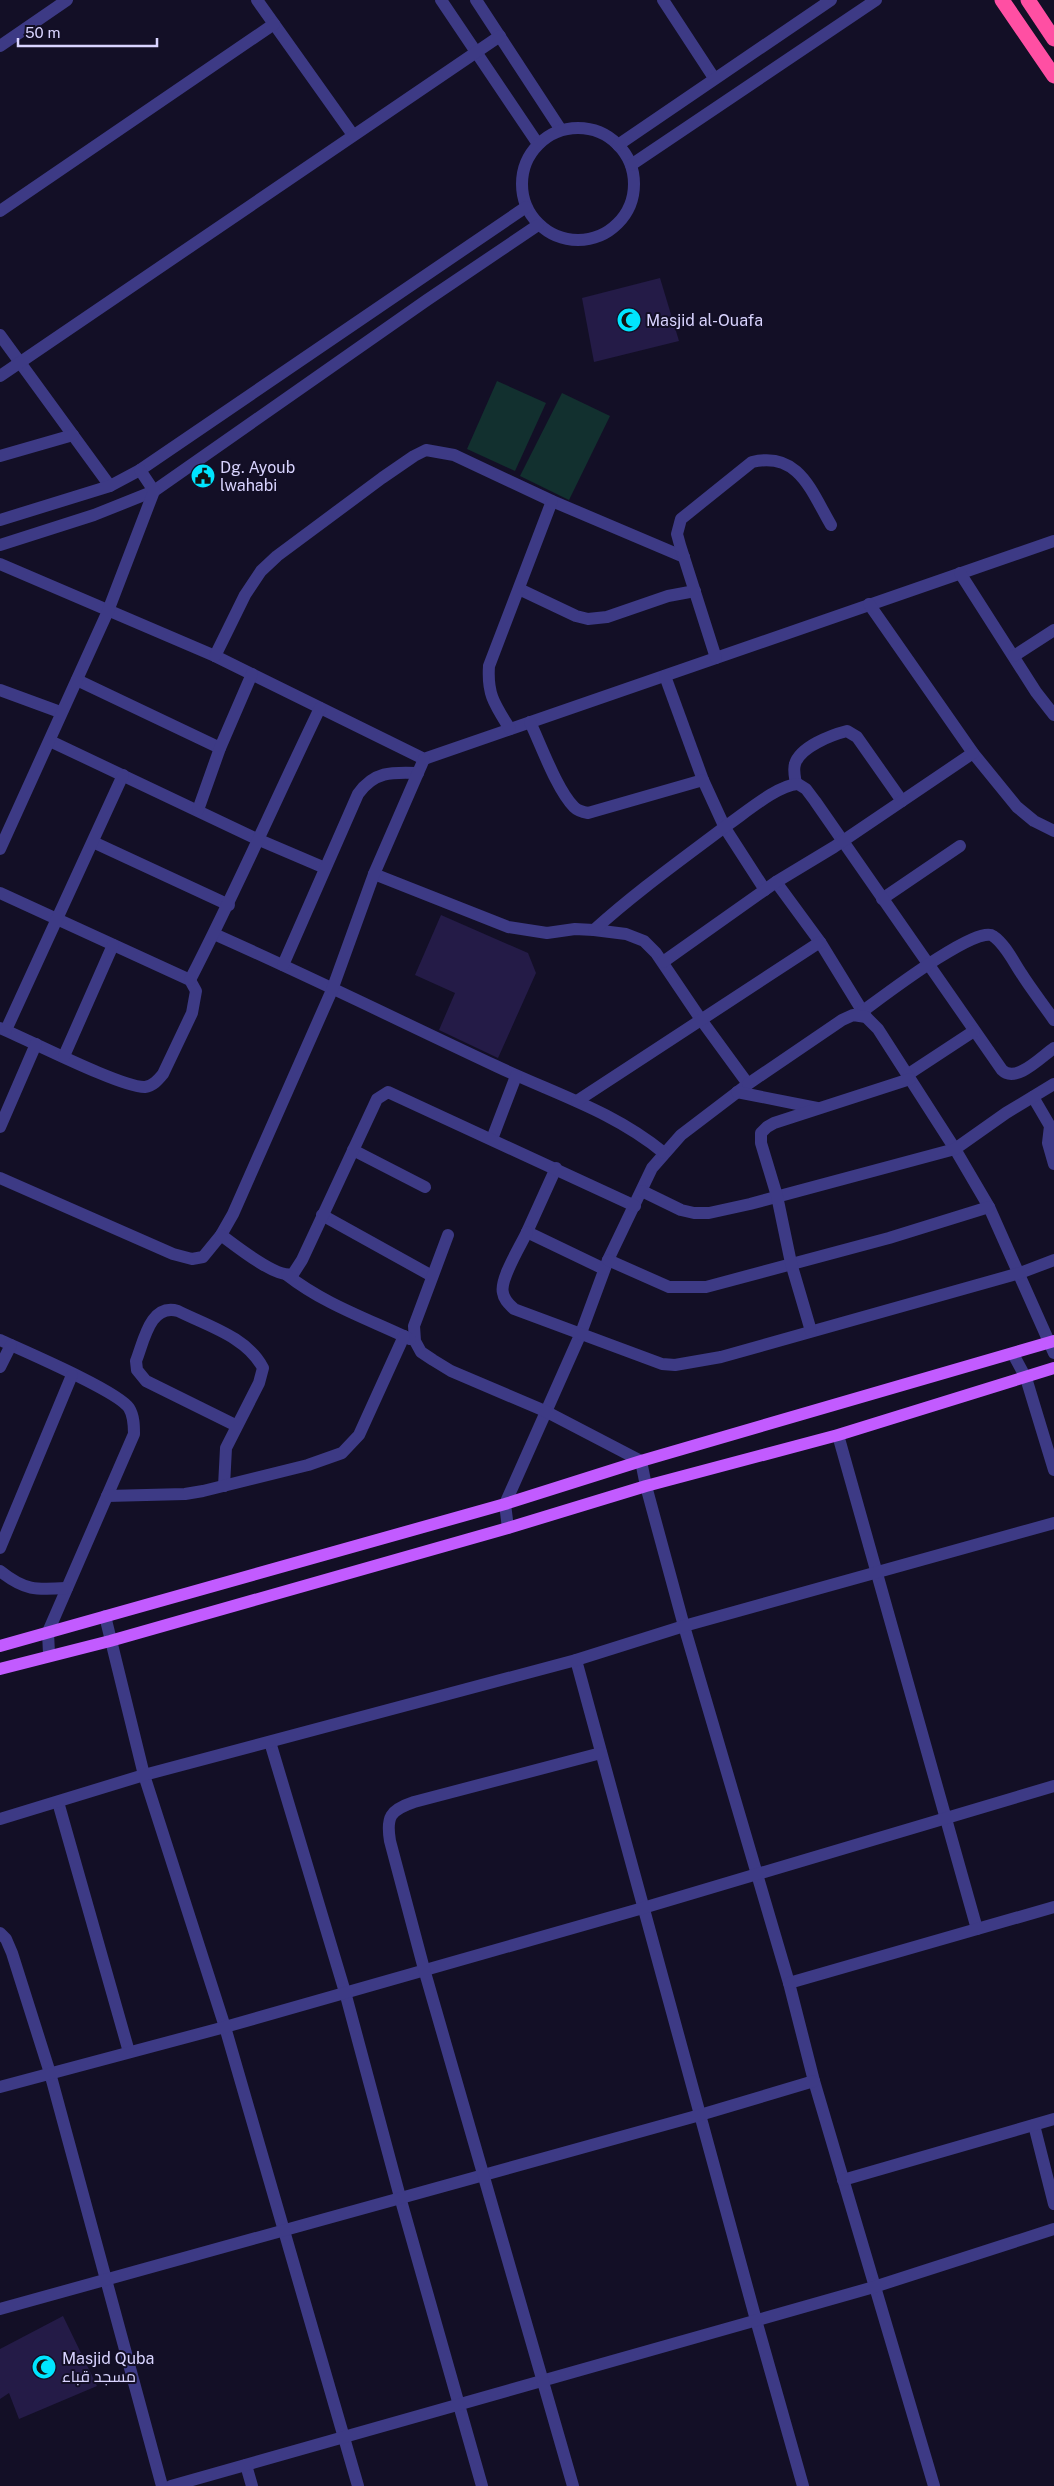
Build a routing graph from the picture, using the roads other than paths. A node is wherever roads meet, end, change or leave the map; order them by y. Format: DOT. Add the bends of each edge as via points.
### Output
graph roads {
  1 [pos="67,0"];
  2 [pos="257,0"];
  3 [pos="441,0"];
  4 [pos="476,0"];
  5 [pos="663,0"];
  6 [pos="831,0"];
  7 [pos="876,0"];
  8 [pos="1002,0"];
  9 [pos="1028,0"];
  10 [pos="274,24"];
  11 [pos="500,36"];
  12 [pos="1054,39"];
  13 [pos="0,46"];
  14 [pos="476,52"];
  15 [pos="1054,76"];
  16 [pos="714,78"];
  17 [pos="561,130"];
  18 [pos="353,135"];
  19 [pos="538,144"];
  20 [pos="618,145"];
  21 [pos="631,165"];
  22 [pos="526,207"];
  23 [pos="0,211"];
  24 [pos="538,225"];
  25 [pos="0,335"];
  26 [pos="20,364"];
  27 [pos="0,376"];
  28 [pos="73,435"];
  29 [pos="0,456"];
  30 [pos="140,470"];
  31 [pos="110,486"];
  32 [pos="154,491"];
  33 [pos="552,501"];
  34 [pos="0,520"];
  35 [pos="831,525"];
  36 [pos="1054,541"];
  37 [pos="0,545"];
  38 [pos="684,557"];
  39 [pos="0,564"];
  40 [pos="960,572"];
  41 [pos="518,589"];
  42 [pos="695,591"];
  43 [pos="869,604"];
  44 [pos="108,612"];
  45 [pos="1054,630"];
  46 [pos="215,656"];
  47 [pos="1014,656"];
  48 [pos="716,658"];
  49 [pos="252,674"];
  50 [pos="666,676"];
  51 [pos="77,680"];
  52 [pos="0,690"];
  53 [pos="25,698"];
  54 [pos="0,701"];
  55 [pos="320,708"];
  56 [pos="60,712"];
  57 [pos="1054,715"];
  58 [pos="530,722"];
  59 [pos="510,730"];
  60 [pos="50,741"];
  61 [pos="220,748"];
  62 [pos="973,753"];
  63 [pos="424,759"];
  64 [pos="418,773"];
  65 [pos="123,775"];
  66 [pos="703,780"];
  67 [pos="796,784"];
  68 [pos="902,801"];
  69 [pos="198,810"];
  70 [pos="725,828"];
  71 [pos="1054,831"];
  72 [pos="257,839"];
  73 [pos="93,842"];
  74 [pos="842,842"];
  75 [pos="960,846"];
  76 [pos="0,848"];
  77 [pos="325,868"];
  78 [pos="374,874"];
  79 [pos="776,882"];
  80 [pos="765,890"];
  81 [pos="0,893"];
  82 [pos="882,899"];
  83 [pos="229,905"];
  84 [pos="57,919"];
  85 [pos="594,930"];
  86 [pos="214,934"];
  87 [pos="820,942"];
  88 [pos="113,945"];
  89 [pos="663,962"];
  90 [pos="283,965"];
  91 [pos="928,965"];
  92 [pos="190,980"];
  93 [pos="332,990"];
  94 [pos="865,1014"];
  95 [pos="1054,1020"];
  96 [pos="702,1022"];
  97 [pos="3,1029"];
  98 [pos="974,1031"];
  99 [pos="36,1044"];
  100 [pos="1054,1048"];
  101 [pos="64,1056"];
  102 [pos="516,1076"];
  103 [pos="908,1077"];
  104 [pos="748,1084"];
  105 [pos="1054,1084"];
  106 [pos="737,1092"];
  107 [pos="1033,1097"];
  108 [pos="577,1101"];
  109 [pos="820,1108"];
  110 [pos="0,1127"];
  111 [pos="492,1139"];
  112 [pos="955,1149"];
  113 [pos="353,1150"];
  114 [pos="664,1153"];
  115 [pos="1054,1164"];
  116 [pos="556,1168"];
  117 [pos="0,1178"];
  118 [pos="425,1187"];
  119 [pos="642,1191"];
  120 [pos="777,1196"];
  121 [pos="635,1206"];
  122 [pos="989,1207"];
  123 [pos="322,1215"];
  124 [pos="527,1232"];
  125 [pos="221,1235"];
  126 [pos="448,1235"];
  127 [pos="1054,1260"];
  128 [pos="791,1263"];
  129 [pos="606,1264"];
  130 [pos="1020,1273"];
  131 [pos="287,1275"];
  132 [pos="432,1276"];
  133 [pos="811,1331"];
  134 [pos="581,1333"];
  135 [pos="409,1339"];
  136 [pos="6,1342"];
  137 [pos="1053,1345"];
  138 [pos="1013,1354"];
  139 [pos="0,1367"];
  140 [pos="1054,1368"];
  141 [pos="72,1375"];
  142 [pos="1026,1378"];
  143 [pos="545,1411"];
  144 [pos="237,1426"];
  145 [pos="838,1435"];
  146 [pos="642,1461"];
  147 [pos="1054,1470"];
  148 [pos="224,1486"];
  149 [pos="646,1486"];
  150 [pos="107,1496"];
  151 [pos="505,1504"];
  152 [pos="1054,1523"];
  153 [pos="508,1528"];
  154 [pos="0,1548"];
  155 [pos="0,1571"];
  156 [pos="876,1574"];
  157 [pos="67,1588"];
  158 [pos="105,1616"];
  159 [pos="684,1626"];
  160 [pos="48,1632"];
  161 [pos="110,1640"];
  162 [pos="0,1646"];
  163 [pos="49,1654"];
  164 [pos="576,1660"];
  165 [pos="0,1669"];
  166 [pos="270,1742"];
  167 [pos="601,1753"];
  168 [pos="144,1775"];
  169 [pos="1054,1786"];
  170 [pos="58,1802"];
  171 [pos="945,1818"];
  172 [pos="0,1819"];
  173 [pos="755,1874"];
  174 [pos="1054,1906"];
  175 [pos="643,1908"];
  176 [pos="977,1929"];
  177 [pos="0,1933"];
  178 [pos="424,1968"];
  179 [pos="789,1983"];
  180 [pos="345,1992"];
  181 [pos="225,2027"];
  182 [pos="128,2052"];
  183 [pos="50,2073"];
  184 [pos="814,2081"];
  185 [pos="0,2087"];
  186 [pos="700,2115"];
  187 [pos="1054,2119"];
  188 [pos="1034,2125"];
  189 [pos="484,2174"];
  190 [pos="844,2180"];
  191 [pos="400,2197"];
  192 [pos="1054,2204"];
  193 [pos="1054,2229"];
  194 [pos="284,2230"];
  195 [pos="108,2279"];
  196 [pos="874,2287"];
  197 [pos="0,2309"];
  198 [pos="756,2320"];
  199 [pos="542,2381"];
  200 [pos="458,2405"];
  201 [pos="344,2437"];
  202 [pos="246,2465"];
  203 [pos="162,2486"];
  204 [pos="171,2486"];
  205 [pos="252,2486"];
  206 [pos="358,2486"];
  207 [pos="482,2486"];
  208 [pos="573,2486"];
  209 [pos="803,2486"];
  210 [pos="934,2486"];
  1 -- 13 [label="street"];
  2 -- 10 [label="street"];
  3 -- 14 [label="street"];
  4 -- 11 [label="street"];
  5 -- 16 [label="street"];
  6 -- 16 [label="street"];
  7 -- 21 [label="street"];
  8 -- 15 [label="highway"];
  9 -- 12 [label="highway"];
  10 -- 18 [label="street"];
  10 -- 23 [label="street"];
  11 -- 14 [label="street"];
  11 -- 17 [label="street"];
  14 -- 18 [label="street"];
  14 -- 19 [label="street"];
  16 -- 20 [label="street"];
  17 -- 19 [label="street"];
  17 -- 20 [label="street" via="587,128 604,134"];
  18 -- 26 [label="street"];
  19 -- 22 [label="street" via="526,161 522,176 521,192"];
  20 -- 21 [label="street"];
  21 -- 24 [label="street" via="634,184 631,202 622,219 608,232 591,239 572,241 554,236"];
  22 -- 24 [label="street"];
  22 -- 30 [label="street"];
  24 -- 32 [label="street"];
  25 -- 26 [label="street"];
  26 -- 27 [label="street"];
  26 -- 28 [label="street"];
  28 -- 29 [label="street"];
  28 -- 31 [label="street"];
  30 -- 31 [label="street"];
  30 -- 32 [label="street"];
  31 -- 34 [label="street"];
  32 -- 37 [label="street" via="94,515"];
  32 -- 44 [label="street"];
  33 -- 38 [label="street"];
  33 -- 41 [label="street"];
  33 -- 46 [label="street" via="454,455 434,450 417,454 261,571 245,595"];
  35 -- 38 [label="street" via="802,474 779,460 758,460 740,470 681,519 678,534"];
  36 -- 40 [label="street"];
  38 -- 42 [label="street"];
  39 -- 44 [label="street"];
  40 -- 43 [label="street"];
  40 -- 47 [label="street"];
  41 -- 42 [label="street" via="588,619 607,617 668,596"];
  41 -- 59 [label="street" via="489,666 488,685 492,701"];
  42 -- 48 [label="street"];
  43 -- 48 [label="street"];
  43 -- 62 [label="street"];
  44 -- 46 [label="street"];
  44 -- 51 [label="street"];
  45 -- 47 [label="street"];
  46 -- 49 [label="street"];
  47 -- 57 [label="street"];
  48 -- 50 [label="street"];
  49 -- 55 [label="street"];
  49 -- 61 [label="street"];
  50 -- 58 [label="street"];
  50 -- 66 [label="street"];
  51 -- 56 [label="street"];
  51 -- 61 [label="street"];
  52 -- 53 [label="street"];
  53 -- 54 [label="street"];
  53 -- 56 [label="street"];
  55 -- 63 [label="street"];
  55 -- 72 [label="street"];
  56 -- 60 [label="street"];
  58 -- 59 [label="street"];
  58 -- 66 [label="street" via="562,789 579,811 588,813"];
  59 -- 63 [label="street"];
  60 -- 65 [label="street"];
  60 -- 76 [label="street"];
  61 -- 69 [label="street"];
  62 -- 68 [label="street"];
  62 -- 71 [label="street" via="1017,807"];
  63 -- 64 [label="street"];
  64 -- 77 [label="street" via="389,772 365,784"];
  64 -- 78 [label="street"];
  65 -- 69 [label="street"];
  65 -- 73 [label="street"];
  66 -- 70 [label="street"];
  67 -- 68 [label="street" via="794,768 800,755 847,731 857,737"];
  67 -- 70 [label="street" via="776,793"];
  67 -- 74 [label="street" via="806,789"];
  68 -- 74 [label="street"];
  69 -- 72 [label="street"];
  70 -- 80 [label="street"];
  70 -- 85 [label="street" via="630,898"];
  72 -- 77 [label="street"];
  72 -- 83 [label="street"];
  73 -- 83 [label="street"];
  73 -- 84 [label="street"];
  74 -- 79 [label="street"];
  74 -- 82 [label="street"];
  75 -- 82 [label="street"];
  77 -- 90 [label="street"];
  78 -- 85 [label="street" via="508,927 548,933"];
  78 -- 93 [label="street"];
  79 -- 80 [label="street"];
  79 -- 87 [label="street"];
  80 -- 89 [label="street"];
  81 -- 84 [label="street"];
  82 -- 91 [label="street"];
  83 -- 86 [label="street"];
  84 -- 88 [label="street"];
  84 -- 97 [label="street"];
  85 -- 89 [label="street" via="636,937 650,946"];
  86 -- 90 [label="street"];
  86 -- 92 [label="street"];
  87 -- 94 [label="street"];
  87 -- 96 [label="street"];
  88 -- 92 [label="street"];
  88 -- 101 [label="street"];
  89 -- 96 [label="street"];
  90 -- 93 [label="street"];
  91 -- 94 [label="street"];
  91 -- 95 [label="street" via="976,936 992,935"];
  91 -- 98 [label="street"];
  92 -- 101 [label="street" via="196,991 192,1013 163,1074 151,1086 122,1082"];
  93 -- 102 [label="street"];
  93 -- 125 [label="street"];
  94 -- 103 [label="street"];
  94 -- 104 [label="street" via="842,1020"];
  96 -- 104 [label="street"];
  96 -- 108 [label="street"];
  97 -- 99 [label="street"];
  98 -- 100 [label="street" via="1002,1070 1009,1074 1025,1069"];
  98 -- 103 [label="street"];
  99 -- 101 [label="street"];
  99 -- 110 [label="street"];
  102 -- 108 [label="street"];
  102 -- 111 [label="street"];
  103 -- 109 [label="street"];
  103 -- 112 [label="street"];
  104 -- 106 [label="street"];
  105 -- 107 [label="street"];
  106 -- 109 [label="street"];
  106 -- 114 [label="street" via="704,1116"];
  107 -- 112 [label="street"];
  107 -- 115 [label="street" via="1050,1126 1048,1143"];
  108 -- 114 [label="street" via="628,1126"];
  109 -- 120 [label="street" via="774,1123 761,1133"];
  111 -- 113 [label="street" via="388,1092 377,1099"];
  111 -- 116 [label="street"];
  112 -- 120 [label="street"];
  112 -- 122 [label="street"];
  113 -- 118 [label="street"];
  113 -- 123 [label="street"];
  114 -- 119 [label="street" via="652,1168"];
  116 -- 121 [label="street"];
  116 -- 124 [label="street"];
  117 -- 125 [label="street" via="133,1238 192,1259 203,1257"];
  119 -- 120 [label="street" via="672,1207 709,1214"];
  119 -- 121 [label="street"];
  120 -- 128 [label="street"];
  121 -- 129 [label="street"];
  122 -- 128 [label="street" via="889,1238"];
  122 -- 130 [label="street"];
  123 -- 131 [label="street" via="302,1260 293,1274"];
  123 -- 132 [label="street"];
  124 -- 129 [label="street"];
  124 -- 134 [label="street" via="503,1283 505,1298 514,1308"];
  125 -- 131 [label="street" via="254,1258"];
  126 -- 132 [label="street"];
  127 -- 130 [label="street"];
  128 -- 129 [label="street" via="706,1287 684,1289 669,1287"];
  128 -- 133 [label="street"];
  129 -- 134 [label="street"];
  130 -- 133 [label="street"];
  130 -- 137 [label="street"];
  131 -- 135 [label="street" via="308,1292"];
  132 -- 135 [label="street"];
  133 -- 134 [label="street" via="721,1357 675,1365 652,1361"];
  134 -- 143 [label="street"];
  135 -- 143 [label="street" via="421,1352 451,1371"];
  135 -- 148 [label="street" via="363,1428 346,1450 329,1459"];
  136 -- 139 [label="street"];
  136 -- 141 [label="street"];
  137 -- 138 [label="main road"];
  138 -- 142 [label="street"];
  138 -- 146 [label="main road"];
  140 -- 142 [label="main road"];
  141 -- 150 [label="street" via="109,1391 132,1413 134,1434"];
  141 -- 154 [label="street"];
  142 -- 145 [label="main road"];
  142 -- 147 [label="street"];
  143 -- 146 [label="street"];
  143 -- 151 [label="street"];
  144 -- 144 [label="street" via="259,1383 263,1368 256,1355 236,1339 178,1311 168,1308 159,1312 152,1319 136,1361 141,1376"];
  144 -- 148 [label="street" via="226,1448"];
  145 -- 149 [label="main road"];
  145 -- 156 [label="street"];
  146 -- 149 [label="street"];
  146 -- 151 [label="main road"];
  148 -- 150 [label="street" via="185,1494"];
  149 -- 153 [label="main road"];
  149 -- 159 [label="street"];
  150 -- 157 [label="street"];
  151 -- 153 [label="street"];
  151 -- 158 [label="main road"];
  152 -- 156 [label="street"];
  153 -- 161 [label="main road"];
  155 -- 157 [label="street" via="22,1587 33,1590"];
  156 -- 159 [label="street"];
  156 -- 171 [label="street"];
  157 -- 160 [label="street"];
  158 -- 160 [label="main road"];
  158 -- 161 [label="street"];
  159 -- 164 [label="street"];
  159 -- 173 [label="street"];
  160 -- 162 [label="main road"];
  160 -- 163 [label="street"];
  161 -- 163 [label="main road"];
  161 -- 168 [label="street"];
  163 -- 165 [label="main road"];
  164 -- 166 [label="street"];
  164 -- 167 [label="street"];
  166 -- 168 [label="street"];
  166 -- 180 [label="street"];
  167 -- 175 [label="street"];
  167 -- 178 [label="street" via="427,1798 405,1805 390,1816 390,1841"];
  168 -- 170 [label="street"];
  168 -- 181 [label="street"];
  169 -- 171 [label="street"];
  170 -- 172 [label="street"];
  170 -- 182 [label="street"];
  171 -- 173 [label="street"];
  171 -- 176 [label="street"];
  173 -- 175 [label="street"];
  173 -- 179 [label="street"];
  174 -- 176 [label="street"];
  175 -- 178 [label="street"];
  175 -- 186 [label="street"];
  176 -- 179 [label="street"];
  177 -- 183 [label="street" via="12,1953"];
  178 -- 180 [label="street"];
  178 -- 189 [label="street"];
  179 -- 184 [label="street"];
  180 -- 181 [label="street"];
  180 -- 191 [label="street"];
  181 -- 182 [label="street"];
  181 -- 194 [label="street"];
  182 -- 183 [label="street"];
  183 -- 185 [label="street"];
  183 -- 195 [label="street"];
  184 -- 186 [label="street"];
  184 -- 190 [label="street"];
  186 -- 189 [label="street"];
  186 -- 198 [label="street"];
  187 -- 188 [label="street"];
  188 -- 190 [label="street"];
  188 -- 192 [label="street"];
  189 -- 191 [label="street"];
  189 -- 199 [label="street"];
  190 -- 196 [label="street"];
  191 -- 194 [label="street"];
  191 -- 200 [label="street"];
  193 -- 196 [label="street"];
  194 -- 195 [label="street"];
  194 -- 201 [label="street"];
  195 -- 197 [label="street"];
  195 -- 203 [label="street"];
  196 -- 198 [label="street"];
  196 -- 210 [label="street"];
  198 -- 199 [label="street"];
  198 -- 209 [label="street"];
  199 -- 200 [label="street"];
  199 -- 208 [label="street"];
  200 -- 201 [label="street"];
  200 -- 207 [label="street"];
  201 -- 202 [label="street"];
  201 -- 206 [label="street"];
  202 -- 204 [label="street"];
  202 -- 205 [label="street"];
}
